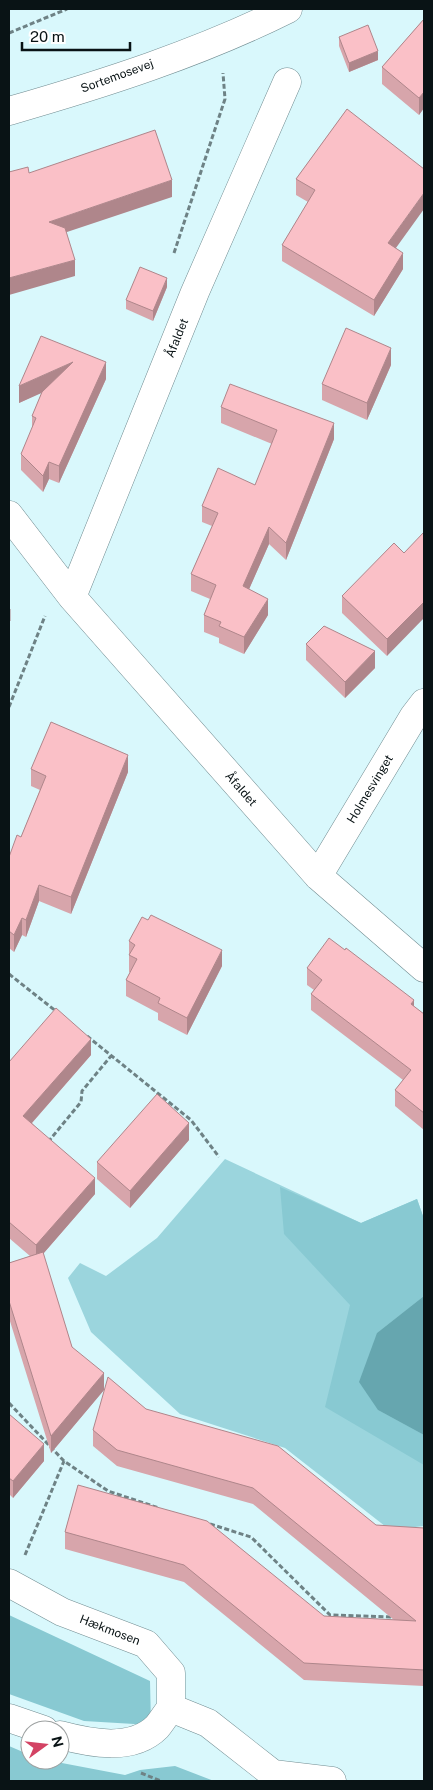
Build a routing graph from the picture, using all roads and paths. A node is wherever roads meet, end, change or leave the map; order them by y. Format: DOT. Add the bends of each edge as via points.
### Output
graph roads {
  1 [pos="67,9"];
  2 [pos="288,9"];
  3 [pos="248,18"];
  4 [pos="9,33"];
  5 [pos="220,40"];
  6 [pos="287,82"];
  7 [pos="9,111"];
  8 [pos="195,292"];
  9 [pos="9,515"];
  10 [pos="65,588"];
  11 [pos="424,703"];
  12 [pos="9,706"];
  13 [pos="318,876"];
  14 [pos="424,968"];
  15 [pos="9,974"];
  16 [pos="62,1016"];
  17 [pos="85,1034"];
  18 [pos="111,1056"];
  19 [pos="45,1145"];
  20 [pos="219,1157"];
  21 [pos="9,1403"];
  22 [pos="64,1461"];
  23 [pos="162,1509"];
  24 [pos="206,1523"];
  25 [pos="10,1584"];
  26 [pos="396,1618"];
  27 [pos="171,1708"];
  28 [pos="70,1738"];
  29 [pos="332,1781"];
  1 -- 4 [label="path"];
  2 -- 3 [label="street, Sortemosevej"];
  3 -- 5 [label="street, Sortemosevej"];
  5 -- 7 [label="street, Sortemosevej" via="68,94"];
  5 -- 8 [label="path" via="225,99 173,255"];
  6 -- 8 [label="street, Åfaldet"];
  8 -- 10 [label="street, Åfaldet"];
  9 -- 10 [label="street, Åfaldet"];
  10 -- 12 [label="path"];
  10 -- 13 [label="street, Åfaldet"];
  11 -- 13 [label="street, Holmesvinget"];
  13 -- 14 [label="street, Åfaldet"];
  15 -- 16 [label="path"];
  17 -- 18 [label="path"];
  18 -- 19 [label="path" via="82,1091 81,1102"];
  18 -- 20 [label="path" via="191,1120"];
  21 -- 22 [label="path"];
  22 -- 23 [label="path" via="108,1491"];
  22 -- 25 [label="path"];
  24 -- 26 [label="path" via="251,1538 330,1615"];
  25 -- 27 [label="street, Hækmosen" via="62,1612 146,1644 171,1673"];
  27 -- 28 [label="street" via="156,1728 137,1739 112,1745"];
  27 -- 29 [label="street" via="208,1723 273,1774"];
}
